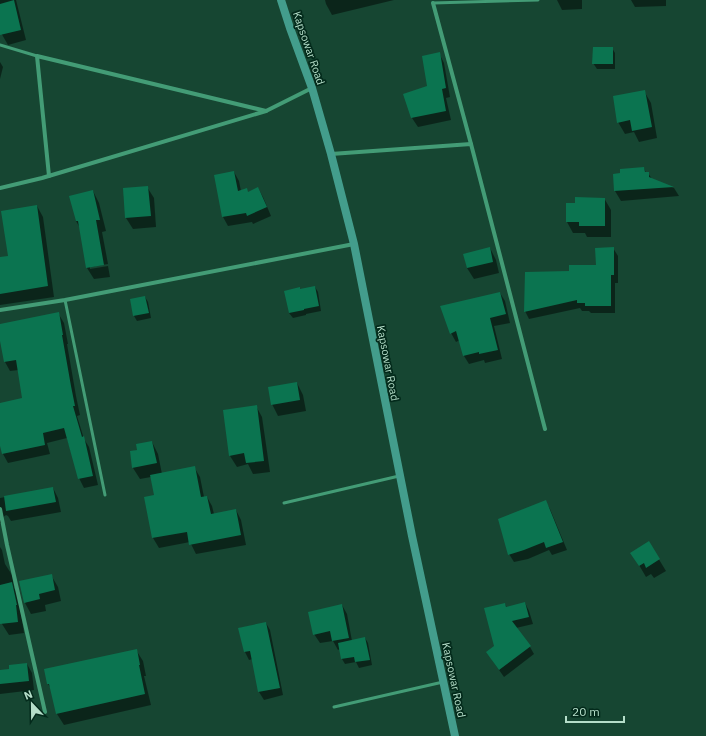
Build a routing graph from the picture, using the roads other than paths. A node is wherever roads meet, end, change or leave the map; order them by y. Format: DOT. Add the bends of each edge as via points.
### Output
graph roads {
  1 [pos="281,0"];
  2 [pos="538,0"];
  3 [pos="433,3"];
  4 [pos="0,45"];
  5 [pos="37,56"];
  6 [pos="312,88"];
  7 [pos="266,111"];
  8 [pos="471,144"];
  9 [pos="331,154"];
  10 [pos="49,176"];
  11 [pos="0,188"];
  12 [pos="354,244"];
  13 [pos="65,300"];
  14 [pos="0,310"];
  15 [pos="544,429"];
  16 [pos="400,476"];
  17 [pos="105,495"];
  18 [pos="284,503"];
  19 [pos="0,510"];
  20 [pos="443,682"];
  21 [pos="334,707"];
  22 [pos="45,712"];
  23 [pos="455,736"];
  1 -- 6 [label="main road, Kapsowar Road"];
  2 -- 3 [label="lane"];
  3 -- 8 [label="street"];
  4 -- 5 [label="lane"];
  5 -- 7 [label="street"];
  5 -- 10 [label="street"];
  6 -- 7 [label="street"];
  6 -- 9 [label="main road, Kapsowar Road"];
  7 -- 10 [label="street"];
  8 -- 9 [label="street"];
  8 -- 15 [label="street"];
  9 -- 12 [label="main road, Kapsowar Road"];
  10 -- 11 [label="street"];
  12 -- 13 [label="street"];
  12 -- 16 [label="main road, Kapsowar Road"];
  13 -- 14 [label="street"];
  13 -- 17 [label="lane"];
  16 -- 18 [label="lane"];
  16 -- 20 [label="main road, Kapsowar Road"];
  19 -- 22 [label="street"];
  20 -- 21 [label="lane"];
  20 -- 23 [label="main road, Kapsowar Road"];
}
